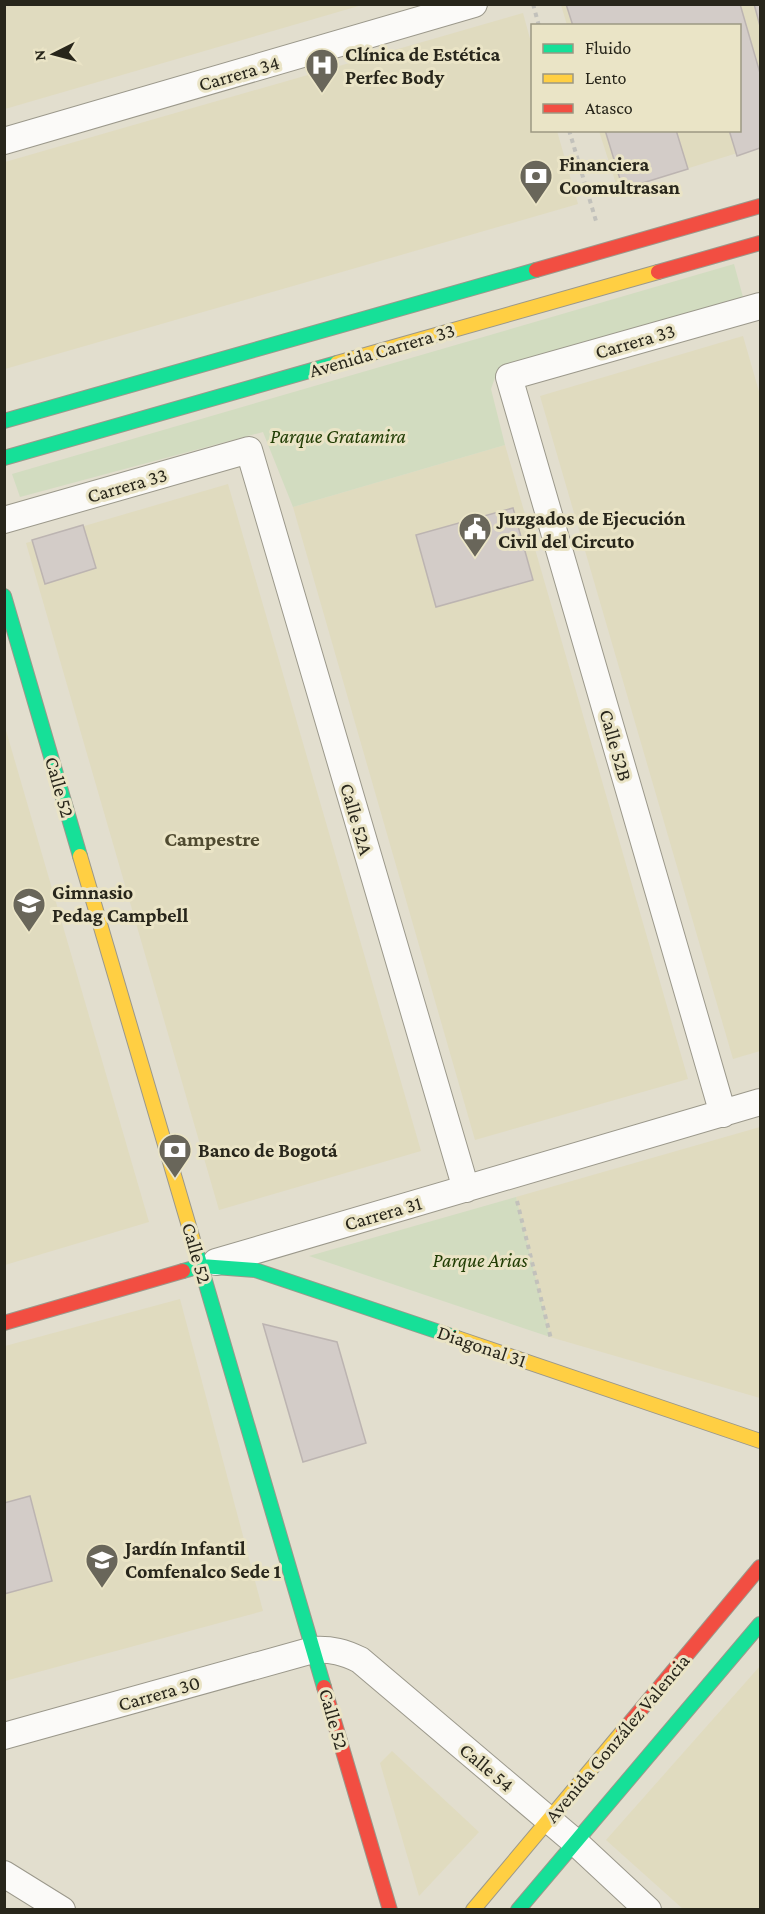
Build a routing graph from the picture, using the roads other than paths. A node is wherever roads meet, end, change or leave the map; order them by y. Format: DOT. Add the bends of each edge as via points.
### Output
graph roads {
  1 [pos="474,4"];
  2 [pos="4,141"];
  3 [pos="760,206"];
  4 [pos="759,251"];
  5 [pos="760,306"];
  6 [pos="509,377"];
  7 [pos="4,421"];
  8 [pos="249,450"];
  9 [pos="4,458"];
  10 [pos="4,520"];
  11 [pos="4,596"];
  12 [pos="760,1102"];
  13 [pos="723,1113"];
  14 [pos="466,1189"];
  15 [pos="201,1266"];
  16 [pos="4,1323"];
  17 [pos="760,1441"];
  18 [pos="760,1567"];
  19 [pos="760,1624"];
  20 [pos="314,1650"];
  21 [pos="4,1736"];
  22 [pos="549,1819"];
  23 [pos="576,1842"];
  24 [pos="4,1874"];
  25 [pos="62,1910"];
  26 [pos="390,1910"];
  27 [pos="473,1910"];
  28 [pos="518,1910"];
  29 [pos="648,1910"];
  1 -- 2 [label="street, Carrera 34"];
  3 -- 7 [label="street, Avenida Carrera 33"];
  4 -- 9 [label="street, Avenida Carrera 33"];
  5 -- 6 [label="street, Carrera 33"];
  6 -- 13 [label="street, Calle 52B"];
  8 -- 10 [label="street, Carrera 33"];
  8 -- 14 [label="street, Calle 52A"];
  11 -- 15 [label="street, Calle 52"];
  12 -- 13 [label="street, Carrera 31"];
  13 -- 14 [label="street, Carrera 31"];
  14 -- 15 [label="street, Carrera 31"];
  15 -- 16 [label="street, Carrera 31"];
  15 -- 17 [label="street, Diagonal 31" via="255,1270"];
  15 -- 20 [label="street, Calle 52"];
  18 -- 22 [label="street, Avenida González Valencia"];
  19 -- 23 [label="street, Avenida González Valencia"];
  20 -- 21 [label="street, Carrera 30"];
  20 -- 22 [label="street, Calle 54" via="336,1650 360,1660"];
  20 -- 26 [label="street, Calle 52"];
  22 -- 23 [label="street, Calle 54"];
  22 -- 27 [label="street, Avenida González Valencia"];
  23 -- 28 [label="street, Avenida González Valencia"];
  23 -- 29 [label="street, Calle 54"];
  24 -- 25 [label="street"];
}
